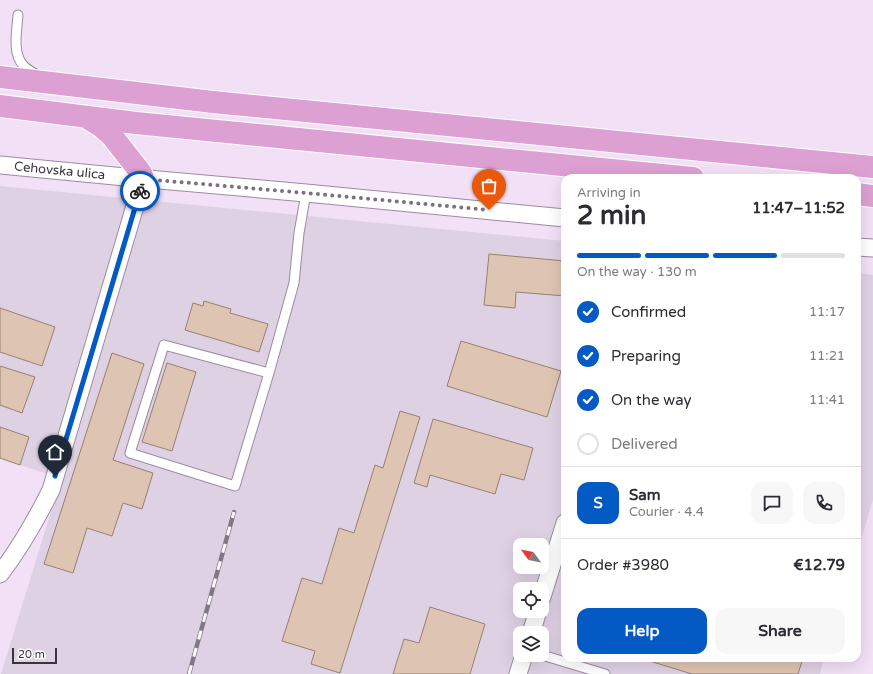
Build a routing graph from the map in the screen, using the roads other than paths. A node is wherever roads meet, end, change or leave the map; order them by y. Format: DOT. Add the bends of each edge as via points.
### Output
graph roads {
  1 [pos="18,15"];
  2 [pos="0,77"];
  3 [pos="50,84"];
  4 [pos="0,106"];
  5 [pos="86,118"];
  6 [pos="0,165"];
  7 [pos="873,167"];
  8 [pos="653,174"];
  9 [pos="144,179"];
  10 [pos="306,193"];
  11 [pos="861,194"];
  12 [pos="873,196"];
  13 [pos="561,218"];
  14 [pos="861,247"];
  15 [pos="873,248"];
  16 [pos="269,373"];
  17 [pos="561,536"];
  18 [pos="0,574"];
  19 [pos="547,582"];
  20 [pos="549,657"];
  21 [pos="561,661"];
  22 [pos="522,662"];
  23 [pos="565,662"];
  24 [pos="518,674"];
  25 [pos="605,674"];
  1 -- 3 [label="lane" via="16,44 19,57 23,65"];
  2 -- 3 [label="main road"];
  3 -- 7 [label="main road" via="386,120"];
  4 -- 5 [label="main road"];
  5 -- 8 [label="main road"];
  5 -- 9 [label="main road" via="112,136"];
  6 -- 9 [label="street, Cehovska ulica"];
  9 -- 10 [label="street, Cehovska ulica"];
  9 -- 18 [label="street" via="51,490 20,547"];
  10 -- 13 [label="street, Cehovska ulica"];
  10 -- 16 [label="lane" via="294,283"];
  11 -- 12 [label="main road"];
  14 -- 15 [label="street"];
  16 -- 16 [label="lane" via="164,345 130,453 235,486"];
  17 -- 19 [label="street"];
  20 -- 21 [label="lane"];
  22 -- 24 [label="street"];
  23 -- 25 [label="lane"];
}
